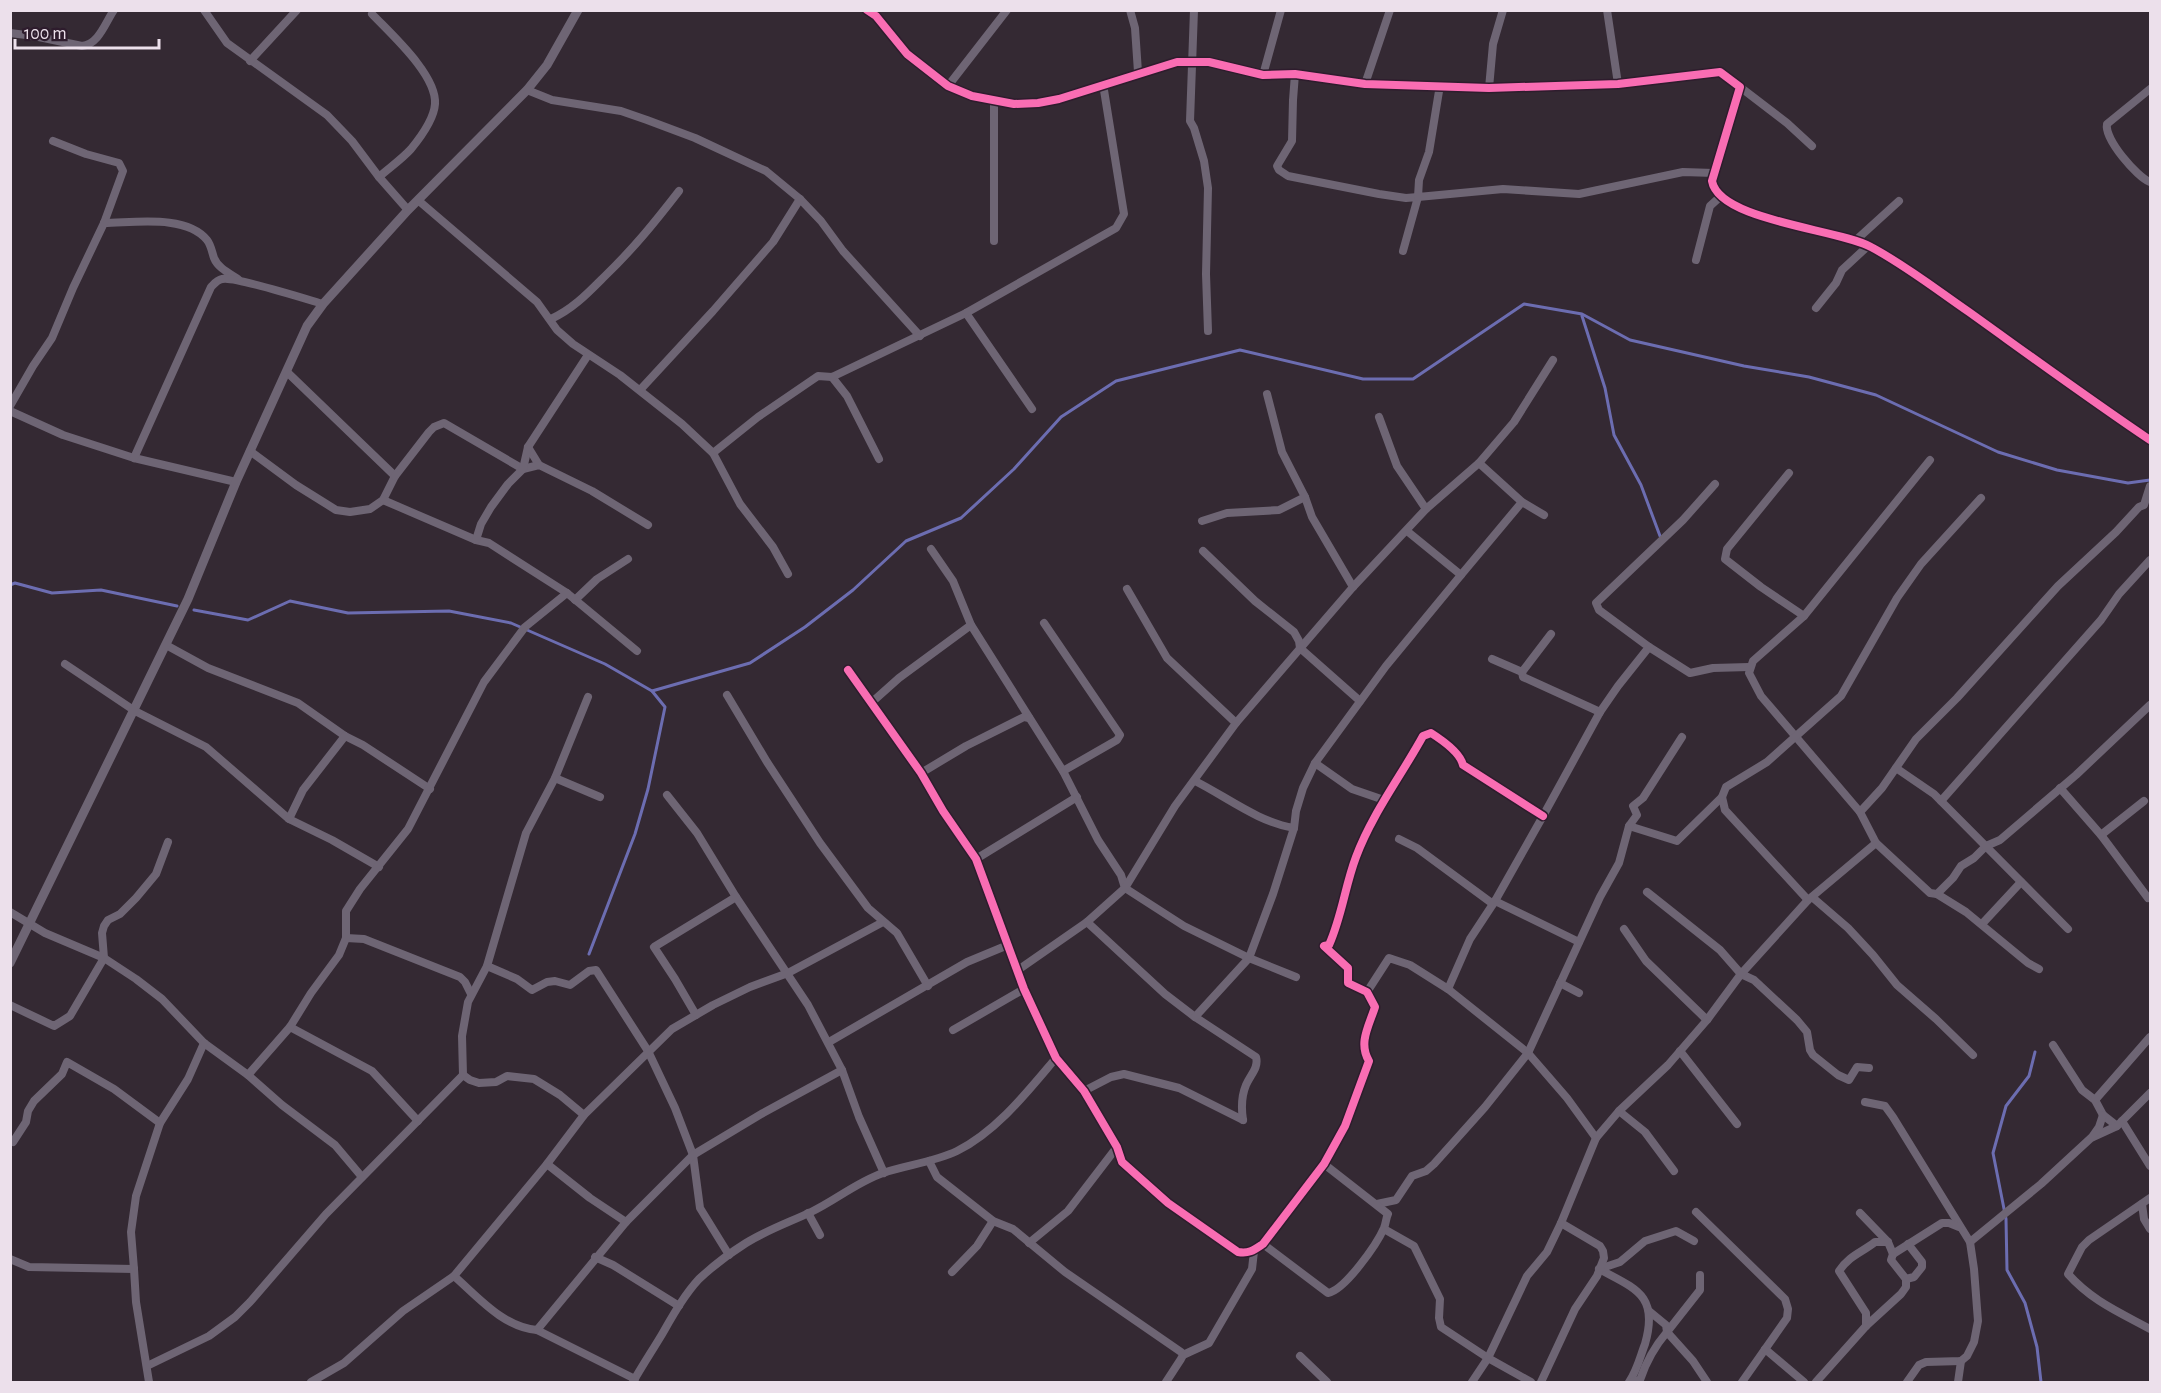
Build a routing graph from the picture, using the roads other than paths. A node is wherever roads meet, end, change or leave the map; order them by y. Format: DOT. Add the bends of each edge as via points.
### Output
graph roads {
  1 [pos="114,10"];
  2 [pos="204,10"];
  3 [pos="297,10"];
  4 [pos="578,10"];
  5 [pos="867,10"];
  6 [pos="1007,10"];
  7 [pos="1130,10"];
  8 [pos="1194,10"];
  9 [pos="1281,10"];
  10 [pos="1390,10"];
  11 [pos="1503,10"];
  12 [pos="1607,10"];
  13 [pos="372,14"];
  14 [pos="10,33"];
  15 [pos="250,61"];
  16 [pos="1192,63"];
  17 [pos="1138,72"];
  18 [pos="1295,74"];
  19 [pos="1263,75"];
  20 [pos="1103,84"];
  21 [pos="1365,84"];
  22 [pos="1618,84"];
  23 [pos="1440,85"];
  24 [pos="948,86"];
  25 [pos="1740,87"];
  26 [pos="1489,88"];
  27 [pos="2151,89"];
  28 [pos="527,90"];
  29 [pos="994,102"];
  30 [pos="53,141"];
  31 [pos="1812,146"];
  32 [pos="1714,173"];
  33 [pos="379,177"];
  34 [pos="2151,182"];
  35 [pos="679,191"];
  36 [pos="1720,196"];
  37 [pos="1418,197"];
  38 [pos="800,199"];
  39 [pos="419,201"];
  40 [pos="1899,201"];
  41 [pos="408,210"];
  42 [pos="104,223"];
  43 [pos="994,241"];
  44 [pos="1855,241"];
  45 [pos="1869,245"];
  46 [pos="1403,251"];
  47 [pos="1696,260"];
  48 [pos="240,281"];
  49 [pos="323,304"];
  50 [pos="1816,308"];
  51 [pos="966,313"];
  52 [pos="551,319"];
  53 [pos="1208,331"];
  54 [pos="920,336"];
  55 [pos="588,355"];
  56 [pos="1553,360"];
  57 [pos="287,372"];
  58 [pos="832,377"];
  59 [pos="640,390"];
  60 [pos="1268,394"];
  61 [pos="10,406"];
  62 [pos="1032,409"];
  63 [pos="10,411"];
  64 [pos="1379,417"];
  65 [pos="2151,440"];
  66 [pos="528,447"];
  67 [pos="250,451"];
  68 [pos="713,453"];
  69 [pos="134,458"];
  70 [pos="879,459"];
  71 [pos="1930,460"];
  72 [pos="1479,463"];
  73 [pos="539,465"];
  74 [pos="524,469"];
  75 [pos="1789,472"];
  76 [pos="395,476"];
  77 [pos="236,482"];
  78 [pos="1715,484"];
  79 [pos="2151,486"];
  80 [pos="1305,497"];
  81 [pos="1981,498"];
  82 [pos="384,501"];
  83 [pos="1522,502"];
  84 [pos="1426,509"];
  85 [pos="1544,514"];
  86 [pos="1202,521"];
  87 [pos="648,525"];
  88 [pos="1407,531"];
  89 [pos="476,540"];
  90 [pos="931,549"];
  91 [pos="1203,551"];
  92 [pos="627,559"];
  93 [pos="2151,560"];
  94 [pos="788,574"];
  95 [pos="1461,575"];
  96 [pos="1353,587"];
  97 [pos="1127,589"];
  98 [pos="567,593"];
  99 [pos="575,600"];
  100 [pos="1804,616"];
  101 [pos="1044,623"];
  102 [pos="971,625"];
  103 [pos="1551,634"];
  104 [pos="166,645"];
  105 [pos="1649,647"];
  106 [pos="1300,648"];
  107 [pos="637,651"];
  108 [pos="1492,659"];
  109 [pos="65,664"];
  110 [pos="1749,667"];
  111 [pos="848,670"];
  112 [pos="1522,672"];
  113 [pos="727,695"];
  114 [pos="588,697"];
  115 [pos="1360,701"];
  116 [pos="871,703"];
  117 [pos="2151,705"];
  118 [pos="135,711"];
  119 [pos="1600,712"];
  120 [pos="1029,718"];
  121 [pos="1236,723"];
  122 [pos="345,736"];
  123 [pos="1682,737"];
  124 [pos="1796,737"];
  125 [pos="1315,763"];
  126 [pos="1896,768"];
  127 [pos="1064,771"];
  128 [pos="921,773"];
  129 [pos="555,778"];
  130 [pos="1195,781"];
  131 [pos="2060,788"];
  132 [pos="430,789"];
  133 [pos="667,795"];
  134 [pos="600,797"];
  135 [pos="1077,797"];
  136 [pos="1722,797"];
  137 [pos="1384,800"];
  138 [pos="1941,801"];
  139 [pos="2144,801"];
  140 [pos="1860,812"];
  141 [pos="1544,816"];
  142 [pos="289,819"];
  143 [pos="1629,826"];
  144 [pos="1294,828"];
  145 [pos="2101,835"];
  146 [pos="1399,838"];
  147 [pos="168,842"];
  148 [pos="1876,843"];
  149 [pos="1986,846"];
  150 [pos="976,859"];
  151 [pos="379,867"];
  152 [pos="2021,882"];
  153 [pos="1125,888"];
  154 [pos="1647,892"];
  155 [pos="1937,894"];
  156 [pos="736,897"];
  157 [pos="1810,898"];
  158 [pos="2148,898"];
  159 [pos="1494,902"];
  160 [pos="10,912"];
  161 [pos="883,922"];
  162 [pos="1087,922"];
  163 [pos="1982,924"];
  164 [pos="30,925"];
  165 [pos="1624,929"];
  166 [pos="2068,929"];
  167 [pos="346,938"];
  168 [pos="1579,942"];
  169 [pos="1008,945"];
  170 [pos="104,958"];
  171 [pos="1249,958"];
  172 [pos="10,963"];
  173 [pos="487,966"];
  174 [pos="2039,969"];
  175 [pos="1018,970"];
  176 [pos="788,973"];
  177 [pos="1741,974"];
  178 [pos="1296,977"];
  179 [pos="1560,983"];
  180 [pos="928,986"];
  181 [pos="1024,988"];
  182 [pos="1448,989"];
  183 [pos="1367,992"];
  184 [pos="1579,993"];
  185 [pos="471,994"];
  186 [pos="10,1005"];
  187 [pos="696,1015"];
  188 [pos="1195,1017"];
  189 [pos="1707,1020"];
  190 [pos="290,1027"];
  191 [pos="953,1030"];
  192 [pos="2151,1036"];
  193 [pos="829,1042"];
  194 [pos="204,1043"];
  195 [pos="2053,1045"];
  196 [pos="648,1051"];
  197 [pos="1680,1051"];
  198 [pos="1528,1053"];
  199 [pos="1973,1055"];
  200 [pos="1056,1058"];
  201 [pos="1869,1068"];
  202 [pos="843,1070"];
  203 [pos="248,1075"];
  204 [pos="463,1075"];
  205 [pos="1084,1091"];
  206 [pos="2151,1093"];
  207 [pos="2095,1100"];
  208 [pos="1865,1102"];
  209 [pos="1619,1110"];
  210 [pos="584,1115"];
  211 [pos="2103,1115"];
  212 [pos="418,1121"];
  213 [pos="160,1123"];
  214 [pos="2120,1123"];
  215 [pos="1737,1124"];
  216 [pos="2091,1137"];
  217 [pos="1596,1138"];
  218 [pos="11,1142"];
  219 [pos="1117,1147"];
  220 [pos="693,1155"];
  221 [pos="928,1161"];
  222 [pos="547,1164"];
  223 [pos="1324,1164"];
  224 [pos="2151,1166"];
  225 [pos="1674,1171"];
  226 [pos="884,1173"];
  227 [pos="362,1177"];
  228 [pos="2151,1198"];
  229 [pos="1377,1204"];
  230 [pos="2142,1204"];
  231 [pos="1696,1212"];
  232 [pos="808,1213"];
  233 [pos="1860,1213"];
  234 [pos="993,1221"];
  235 [pos="626,1222"];
  236 [pos="1562,1223"];
  237 [pos="1959,1227"];
  238 [pos="1384,1228"];
  239 [pos="2151,1229"];
  240 [pos="820,1235"];
  241 [pos="1694,1241"];
  242 [pos="1888,1242"];
  243 [pos="1970,1242"];
  244 [pos="1029,1243"];
  245 [pos="1263,1244"];
  246 [pos="1908,1244"];
  247 [pos="1254,1251"];
  248 [pos="1893,1254"];
  249 [pos="729,1255"];
  250 [pos="596,1257"];
  251 [pos="10,1259"];
  252 [pos="134,1269"];
  253 [pos="1599,1269"];
  254 [pos="952,1272"];
  255 [pos="1700,1275"];
  256 [pos="454,1276"];
  257 [pos="1906,1280"];
  258 [pos="679,1306"];
  259 [pos="1649,1311"];
  260 [pos="1866,1326"];
  261 [pos="2151,1329"];
  262 [pos="537,1330"];
  263 [pos="1667,1332"];
  264 [pos="1765,1349"];
  265 [pos="1183,1355"];
  266 [pos="1300,1356"];
  267 [pos="1488,1358"];
  268 [pos="1961,1361"];
  269 [pos="147,1366"];
  270 [pos="1819,1379"];
  271 [pos="634,1381"];
  272 [pos="149,1383"];
  273 [pos="310,1383"];
  274 [pos="1166,1383"];
  275 [pos="1328,1383"];
  276 [pos="1472,1383"];
  277 [pos="1531,1383"];
  278 [pos="1541,1383"];
  279 [pos="1631,1383"];
  280 [pos="1707,1383"];
  281 [pos="1742,1383"];
  282 [pos="1804,1383"];
  283 [pos="1829,1383"];
  284 [pos="1907,1383"];
  285 [pos="1958,1383"];
  1 -- 14 [label="street" via="95,42 89,45"];
  2 -- 15 [label="street" via="227,43"];
  3 -- 15 [label="street"];
  4 -- 28 [label="street"];
  5 -- 24 [label="street" via="907,54"];
  6 -- 24 [label="street"];
  7 -- 17 [label="street"];
  8 -- 16 [label="street"];
  9 -- 19 [label="street"];
  10 -- 21 [label="street"];
  11 -- 26 [label="street" via="1493,44"];
  12 -- 22 [label="street"];
  13 -- 33 [label="street" via="416,62 435,103 433,115 412,147"];
  15 -- 33 [label="street" via="327,116"];
  16 -- 17 [label="street" via="1177,62"];
  16 -- 19 [label="street" via="1209,62"];
  16 -- 53 [label="street" via="1191,121 1208,188"];
  17 -- 20 [label="street"];
  18 -- 19 [label="street"];
  18 -- 21 [label="street"];
  18 -- 37 [label="street" via="1292,141 1277,166 1279,170 1288,176 1379,194"];
  20 -- 29 [label="street" via="1038,104"];
  20 -- 51 [label="street" via="1124,214 1116,228"];
  21 -- 23 [label="street"];
  22 -- 25 [label="street" via="1720,72"];
  22 -- 26 [label="street"];
  23 -- 26 [label="street"];
  23 -- 37 [label="street"];
  24 -- 29 [label="street"];
  25 -- 31 [label="street"];
  25 -- 32 [label="street"];
  27 -- 34 [label="street" via="2107,124 2106,131 2111,142"];
  28 -- 38 [label="street" via="552,100 621,111 695,138 766,171"];
  28 -- 39 [label="street"];
  29 -- 43 [label="street"];
  30 -- 42 [label="street" via="119,164 123,171"];
  32 -- 36 [label="street" via="1714,189"];
  32 -- 37 [label="street" via="1683,172 1579,194 1503,189"];
  33 -- 41 [label="street"];
  35 -- 52 [label="street" via="646,234 580,301"];
  36 -- 44 [label="street" via="1776,222"];
  36 -- 47 [label="street" via="1710,206"];
  37 -- 46 [label="street"];
  38 -- 54 [label="street"];
  38 -- 59 [label="street" via="773,242"];
  39 -- 41 [label="street"];
  39 -- 52 [label="street" via="508,275"];
  40 -- 44 [label="street"];
  41 -- 49 [label="street"];
  42 -- 48 [label="street" via="149,220 189,228 207,239 219,267"];
  42 -- 61 [label="street" via="52,338"];
  44 -- 45 [label="street"];
  45 -- 50 [label="street" via="1842,270"];
  45 -- 65 [label="street"];
  48 -- 49 [label="street"];
  48 -- 69 [label="street" via="224,278 210,287"];
  49 -- 57 [label="street" via="307,326"];
  51 -- 54 [label="street"];
  51 -- 62 [label="street"];
  52 -- 55 [label="street" via="557,330"];
  54 -- 58 [label="street"];
  55 -- 59 [label="street"];
  55 -- 66 [label="street"];
  56 -- 72 [label="street" via="1514,422"];
  57 -- 67 [label="street"];
  57 -- 76 [label="street"];
  58 -- 68 [label="street" via="818,376"];
  58 -- 70 [label="street" via="847,396"];
  59 -- 68 [label="street"];
  60 -- 80 [label="street" via="1282,452"];
  63 -- 69 [label="street" via="63,435"];
  64 -- 84 [label="street" via="1397,466"];
  66 -- 73 [label="street"];
  66 -- 74 [label="street"];
  67 -- 77 [label="street"];
  67 -- 82 [label="street" via="336,510 370,509"];
  68 -- 94 [label="street" via="740,504"];
  69 -- 77 [label="street"];
  71 -- 100 [label="street"];
  72 -- 83 [label="street"];
  72 -- 84 [label="street"];
  73 -- 74 [label="street"];
  73 -- 87 [label="street"];
  74 -- 76 [label="street" via="444,423 429,432"];
  74 -- 89 [label="street" via="491,507"];
  75 -- 100 [label="street" via="1727,549 1725,559"];
  76 -- 82 [label="street"];
  77 -- 104 [label="street"];
  78 -- 105 [label="street" via="1596,603 1599,610"];
  79 -- 126 [label="street" via="2144,505 2058,586 1916,739"];
  80 -- 86 [label="street" via="1280,510 1227,513"];
  80 -- 96 [label="street" via="1312,517"];
  81 -- 124 [label="street" via="1897,598 1841,696"];
  82 -- 89 [label="street"];
  83 -- 85 [label="street"];
  83 -- 95 [label="street"];
  84 -- 88 [label="street"];
  88 -- 95 [label="street"];
  88 -- 96 [label="street"];
  89 -- 98 [label="street" via="505,552"];
  90 -- 102 [label="street" via="953,582"];
  91 -- 106 [label="street" via="1294,632"];
  92 -- 99 [label="street"];
  93 -- 138 [label="street"];
  95 -- 115 [label="street"];
  96 -- 106 [label="street"];
  97 -- 121 [label="street" via="1167,658"];
  98 -- 99 [label="street"];
  98 -- 132 [label="street" via="525,627 484,682"];
  99 -- 107 [label="street"];
  100 -- 110 [label="street"];
  101 -- 127 [label="street" via="1120,735"];
  102 -- 116 [label="street"];
  102 -- 120 [label="street"];
  103 -- 112 [label="street"];
  104 -- 118 [label="street"];
  104 -- 122 [label="street" via="208,669 298,703"];
  105 -- 110 [label="street" via="1690,673"];
  105 -- 119 [label="street"];
  106 -- 115 [label="street"];
  106 -- 121 [label="street"];
  108 -- 112 [label="street"];
  109 -- 118 [label="street"];
  110 -- 124 [label="street" via="1761,696"];
  111 -- 116 [label="street"];
  112 -- 119 [label="street" via="1525,679"];
  113 -- 161 [label="street" via="820,843"];
  114 -- 129 [label="street"];
  115 -- 125 [label="street"];
  116 -- 128 [label="street"];
  117 -- 131 [label="street"];
  118 -- 142 [label="street" via="206,747"];
  118 -- 164 [label="street"];
  119 -- 141 [label="street"];
  120 -- 127 [label="street"];
  120 -- 128 [label="street" via="966,746"];
  121 -- 130 [label="street"];
  122 -- 132 [label="street"];
  122 -- 142 [label="street" via="303,790"];
  123 -- 143 [label="street" via="1643,798 1633,806 1637,815"];
  124 -- 136 [label="street" via="1767,762 1726,787"];
  124 -- 140 [label="street"];
  125 -- 137 [label="street" via="1352,789"];
  125 -- 144 [label="street" via="1303,788"];
  126 -- 138 [label="street"];
  126 -- 140 [label="street"];
  127 -- 135 [label="street"];
  128 -- 150 [label="street"];
  129 -- 134 [label="street"];
  129 -- 173 [label="street" via="526,833"];
  130 -- 144 [label="street" via="1265,820"];
  130 -- 153 [label="street" via="1175,806"];
  131 -- 145 [label="street"];
  131 -- 149 [label="street" via="2000,840"];
  132 -- 151 [label="street" via="408,829"];
  133 -- 156 [label="street" via="697,833"];
  135 -- 150 [label="street"];
  135 -- 153 [label="street"];
  136 -- 143 [label="street" via="1677,841"];
  136 -- 157 [label="street" via="1725,810"];
  137 -- 141 [label="street" via="1423,736 1431,733 1461,757 1463,765"];
  137 -- 183 [label="street" via="1356,856 1338,926 1329,945 1324,946 1348,968 1348,983"];
  138 -- 149 [label="street"];
  139 -- 145 [label="street"];
  140 -- 148 [label="street"];
  141 -- 159 [label="street"];
  142 -- 151 [label="street"];
  143 -- 168 [label="street" via="1619,863"];
  144 -- 171 [label="street"];
  145 -- 158 [label="street"];
  146 -- 159 [label="street"];
  147 -- 170 [label="street" via="156,874 104,926"];
  148 -- 155 [label="street" via="1930,893"];
  148 -- 157 [label="street"];
  149 -- 152 [label="street"];
  149 -- 155 [label="street" via="1961,866"];
  150 -- 169 [label="street"];
  151 -- 167 [label="street" via="346,911"];
  152 -- 163 [label="street"];
  152 -- 166 [label="street"];
  153 -- 162 [label="street"];
  153 -- 171 [label="street" via="1184,926"];
  154 -- 177 [label="street" via="1720,950"];
  155 -- 163 [label="street"];
  156 -- 176 [label="street"];
  156 -- 187 [label="street" via="654,947"];
  157 -- 177 [label="street"];
  157 -- 199 [label="street" via="1848,928 1897,986"];
  159 -- 168 [label="street"];
  159 -- 182 [label="street" via="1470,939"];
  160 -- 164 [label="street"];
  161 -- 176 [label="street"];
  161 -- 180 [label="street" via="897,933"];
  162 -- 175 [label="street"];
  162 -- 188 [label="street"];
  163 -- 174 [label="street"];
  164 -- 170 [label="street"];
  164 -- 172 [label="street"];
  165 -- 189 [label="street" via="1646,962"];
  167 -- 185 [label="street" via="364,939 460,977"];
  167 -- 190 [label="street" via="339,955"];
  168 -- 179 [label="street"];
  169 -- 175 [label="street"];
  169 -- 180 [label="street" via="967,962"];
  170 -- 186 [label="street" via="70,1016 61,1023 54,1026"];
  170 -- 194 [label="street" via="162,999"];
  171 -- 178 [label="street"];
  171 -- 188 [label="street"];
  173 -- 185 [label="street"];
  173 -- 196 [label="street" via="532,990 547,982 570,985 589,970 596,970"];
  175 -- 181 [label="street"];
  176 -- 187 [label="street" via="750,987"];
  176 -- 193 [label="street"];
  177 -- 189 [label="street"];
  177 -- 201 [label="street" via="1754,980 1797,1020 1807,1032 1813,1055 1838,1075 1849,1080 1857,1067"];
  179 -- 184 [label="street"];
  179 -- 198 [label="street"];
  180 -- 193 [label="street"];
  181 -- 191 [label="street"];
  181 -- 200 [label="street"];
  182 -- 183 [label="street" via="1410,965 1389,958"];
  182 -- 198 [label="street"];
  183 -- 223 [label="street" via="1375,1007 1363,1042 1369,1061 1345,1126"];
  185 -- 204 [label="street" via="462,1036"];
  187 -- 196 [label="street" via="672,1029"];
  188 -- 205 [label="street" via="1256,1057 1241,1105 1243,1120 1179,1088 1124,1074"];
  189 -- 197 [label="street"];
  190 -- 203 [label="street"];
  190 -- 212 [label="street" via="372,1071"];
  192 -- 207 [label="street"];
  193 -- 202 [label="street"];
  194 -- 203 [label="street"];
  194 -- 213 [label="street" via="188,1079"];
  195 -- 207 [label="street" via="2082,1090"];
  196 -- 210 [label="street"];
  196 -- 220 [label="street"];
  197 -- 209 [label="street"];
  197 -- 215 [label="street"];
  198 -- 217 [label="street"];
  198 -- 229 [label="street" via="1441,1158 1426,1171 1412,1176 1396,1200"];
  200 -- 205 [label="street"];
  200 -- 221 [label="street" via="988,1128 957,1150"];
  202 -- 220 [label="street"];
  202 -- 226 [label="street"];
  203 -- 227 [label="street" via="336,1145"];
  204 -- 210 [label="street" via="479,1083 496,1082 507,1076 534,1080"];
  204 -- 212 [label="street"];
  205 -- 219 [label="street"];
  206 -- 214 [label="street"];
  207 -- 211 [label="street"];
  208 -- 237 [label="street" via="1885,1106"];
  209 -- 217 [label="street"];
  209 -- 225 [label="street" via="1645,1132"];
  210 -- 222 [label="street"];
  211 -- 214 [label="street"];
  211 -- 216 [label="street"];
  212 -- 227 [label="street"];
  213 -- 218 [label="street" via="114,1089 67,1062 62,1074 34,1101 26,1122"];
  213 -- 252 [label="street" via="136,1196 131,1232"];
  214 -- 216 [label="street"];
  214 -- 224 [label="street"];
  216 -- 243 [label="street"];
  217 -- 236 [label="street"];
  219 -- 244 [label="street" via="1068,1210"];
  219 -- 247 [label="street" via="1122,1162 1168,1203 1238,1252"];
  220 -- 235 [label="street"];
  220 -- 249 [label="street" via="700,1208"];
  221 -- 226 [label="street"];
  221 -- 234 [label="street" via="937,1177"];
  222 -- 235 [label="street"];
  222 -- 256 [label="street"];
  223 -- 229 [label="street"];
  223 -- 245 [label="street"];
  226 -- 232 [label="street"];
  227 -- 269 [label="street" via="234,1317 209,1336"];
  228 -- 230 [label="street"];
  229 -- 238 [label="street" via="1388,1214"];
  230 -- 239 [label="street" via="2144,1220"];
  230 -- 261 [label="street" via="2082,1246 2068,1274 2097,1301"];
  231 -- 264 [label="street" via="1785,1299 1787,1317"];
  232 -- 240 [label="street"];
  232 -- 249 [label="street"];
  233 -- 242 [label="street"];
  234 -- 244 [label="street" via="1013,1229"];
  234 -- 254 [label="street" via="977,1246"];
  235 -- 250 [label="street"];
  236 -- 253 [label="street" via="1600,1246 1604,1258"];
  236 -- 267 [label="street" via="1547,1252 1527,1276"];
  237 -- 243 [label="street"];
  237 -- 246 [label="street" via="1942,1223"];
  238 -- 245 [label="street" via="1360,1266 1334,1292 1328,1293"];
  238 -- 267 [label="street" via="1414,1246 1440,1299 1441,1327"];
  241 -- 253 [label="street" via="1676,1231 1645,1240 1620,1262"];
  242 -- 248 [label="street"];
  242 -- 260 [label="street" via="1875,1242 1853,1255 1839,1271 1866,1313"];
  243 -- 268 [label="street" via="1978,1321 1974,1342"];
  244 -- 265 [label="street"];
  245 -- 247 [label="street"];
  246 -- 248 [label="street"];
  246 -- 257 [label="street" via="1922,1267"];
  247 -- 265 [label="street" via="1252,1269 1209,1343"];
  248 -- 257 [label="street" via="1891,1260"];
  249 -- 258 [label="street" via="699,1280"];
  250 -- 258 [label="street"];
  250 -- 262 [label="street"];
  251 -- 252 [label="street" via="29,1267"];
  252 -- 269 [label="street"];
  253 -- 259 [label="street" via="1638,1290"];
  253 -- 278 [label="street" via="1575,1309"];
  255 -- 263 [label="street" via="1700,1290"];
  256 -- 262 [label="street" via="507,1321"];
  256 -- 273 [label="street" via="403,1311 344,1363"];
  257 -- 260 [label="street" via="1901,1294"];
  258 -- 271 [label="street"];
  259 -- 263 [label="street" via="1666,1324"];
  259 -- 279 [label="street" via="1650,1326"];
  260 -- 270 [label="street"];
  262 -- 271 [label="street"];
  263 -- 279 [label="street" via="1640,1380"];
  263 -- 280 [label="street"];
  264 -- 281 [label="street"];
  264 -- 282 [label="street"];
  265 -- 274 [label="street"];
  266 -- 275 [label="street"];
  267 -- 276 [label="street"];
  267 -- 277 [label="street"];
  268 -- 284 [label="street" via="1926,1362 1919,1365"];
  268 -- 285 [label="street"];
  269 -- 272 [label="street"];
  270 -- 283 [label="street"];
}
